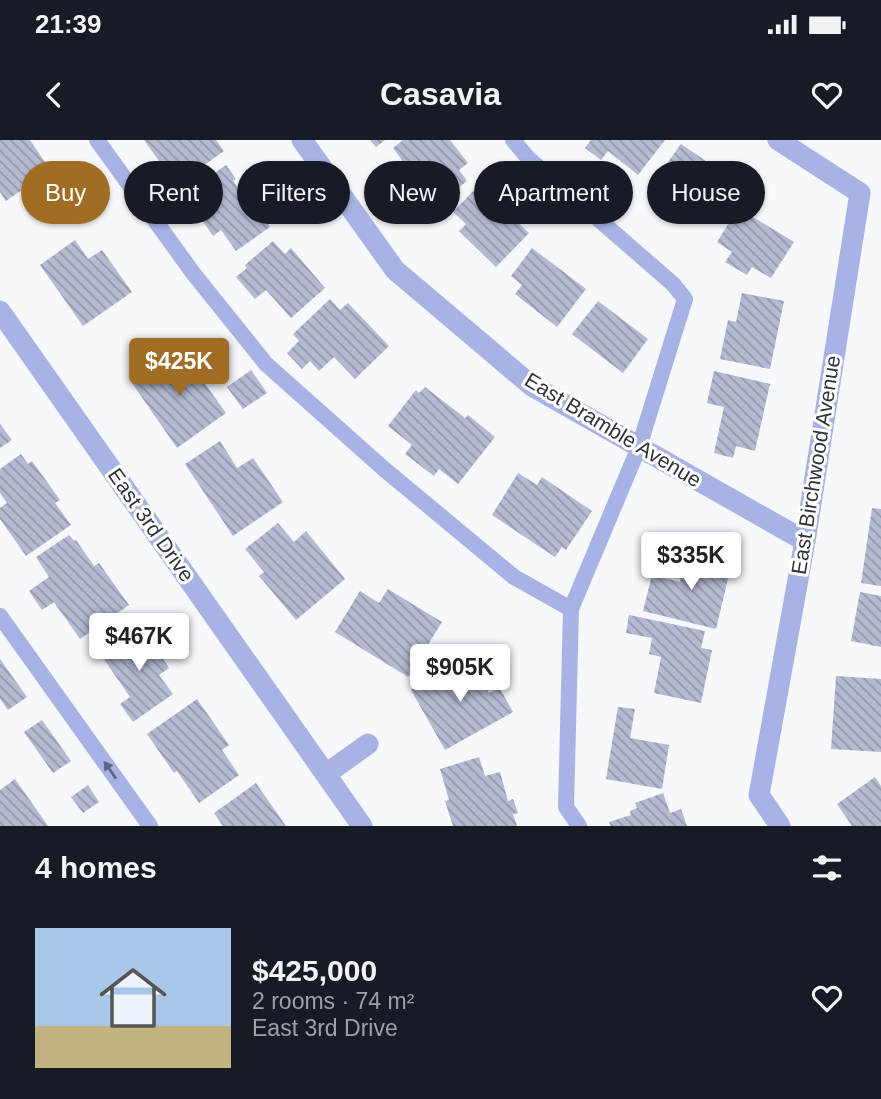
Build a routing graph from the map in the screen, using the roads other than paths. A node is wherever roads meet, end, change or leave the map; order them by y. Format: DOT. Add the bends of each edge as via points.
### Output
graph roads {
  1 [pos="97,140"];
  2 [pos="302,140"];
  3 [pos="513,140"];
  4 [pos="779,140"];
  5 [pos="0,311"];
  6 [pos="639,447"];
  7 [pos="804,541"];
  8 [pos="571,609"];
  9 [pos="0,616"];
  10 [pos="368,744"];
  11 [pos="326,774"];
  12 [pos="150,826"];
  13 [pos="362,826"];
  14 [pos="579,826"];
  15 [pos="780,826"];
  1 -- 8 [label="lane" via="193,274 266,364 514,577"];
  2 -- 6 [label="street, East Bramble Avenue" via="395,270 532,386"];
  3 -- 6 [label="lane" via="685,299"];
  4 -- 7 [label="street, East Birchwood Avenue" via="860,192"];
  5 -- 11 [label="street, East 3rd Drive"];
  6 -- 7 [label="street, East Bramble Avenue"];
  6 -- 8 [label="lane"];
  7 -- 15 [label="street, East Birchwood Avenue" via="759,794"];
  8 -- 14 [label="lane" via="566,807"];
  12 -- 9 [label="lane, one-way"];
  10 -- 11 [label="street"];
  11 -- 13 [label="street, East 3rd Drive"];
}
